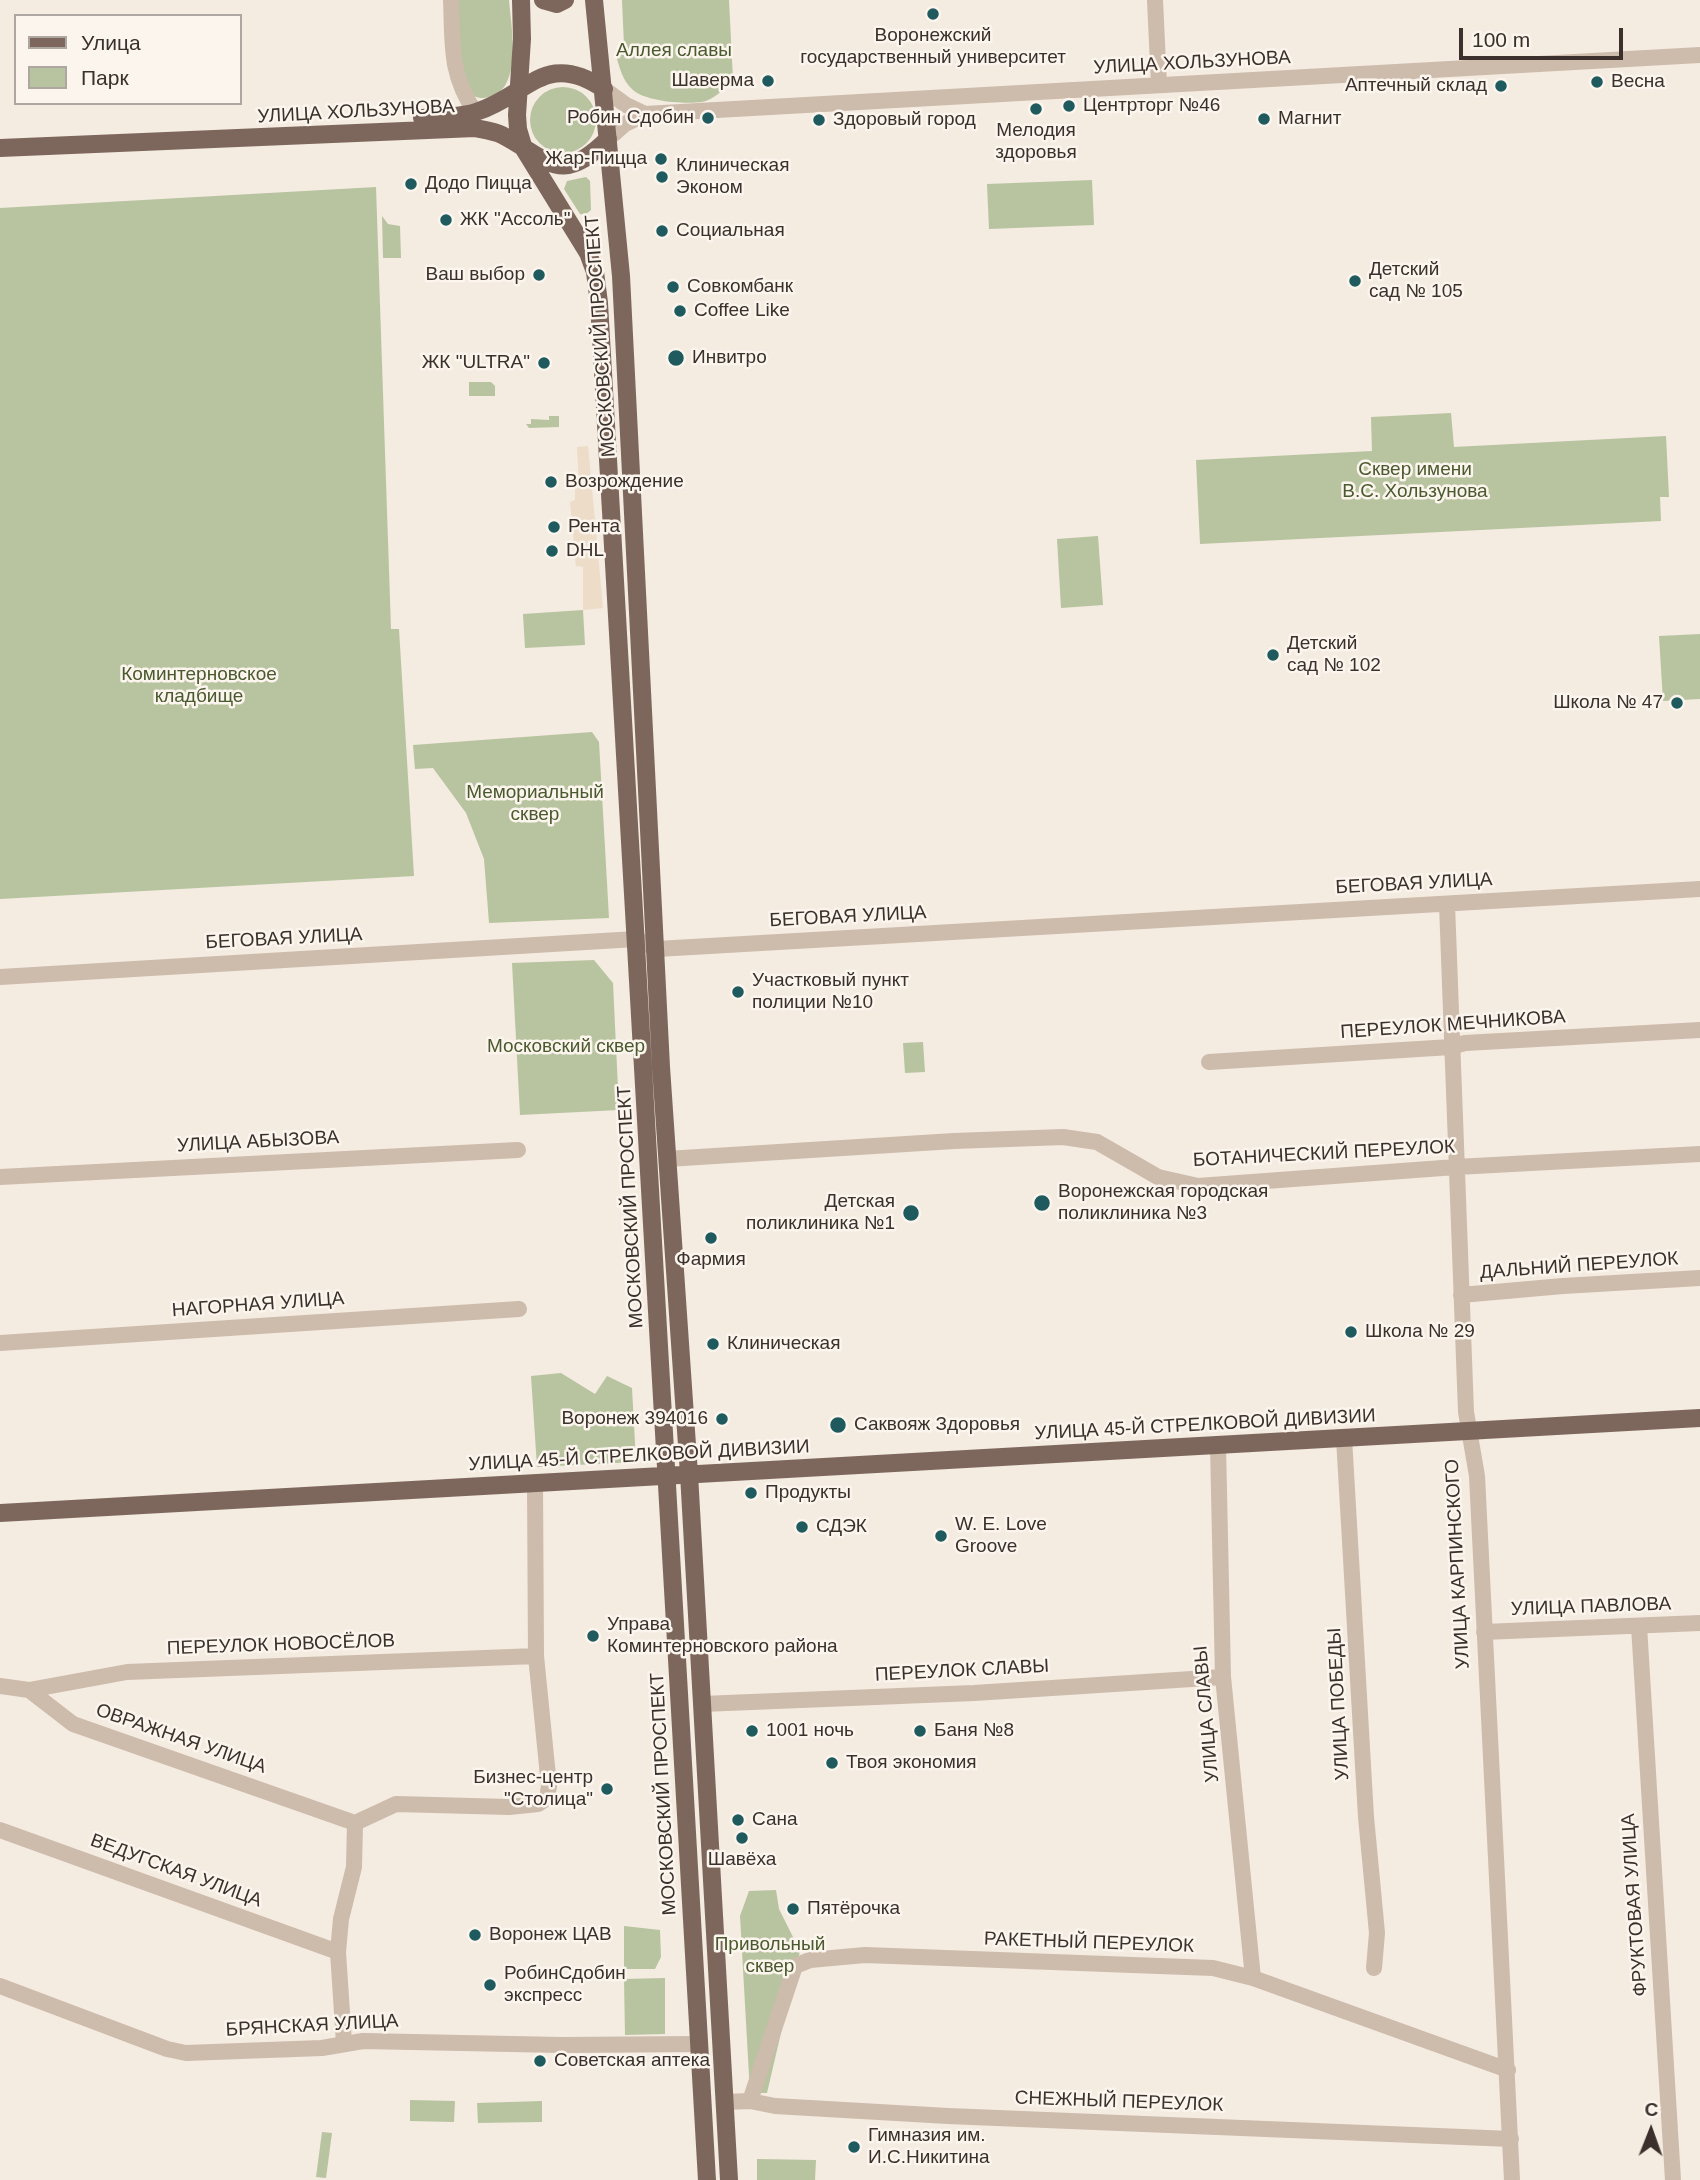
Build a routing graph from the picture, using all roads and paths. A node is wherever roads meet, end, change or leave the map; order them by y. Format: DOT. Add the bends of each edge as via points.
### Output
graph roads {
  1 [pos="451,0"];
  2 [pos="521,0"];
  3 [pos="543,0"];
  4 [pos="565,0"];
  5 [pos="594,0"];
  6 [pos="1155,0"];
  7 [pos="1700,55"];
  8 [pos="1159,85"];
  9 [pos="604,89"];
  10 [pos="519,90"];
  11 [pos="475,112"];
  12 [pos="645,114"];
  13 [pos="0,139"];
  14 [pos="608,139"];
  15 [pos="0,148"];
  16 [pos="524,149"];
  17 [pos="1700,889"];
  18 [pos="1447,904"];
  19 [pos="636,939"];
  20 [pos="657,949"];
  21 [pos="0,976"];
  22 [pos="1700,1030"];
  23 [pos="1451,1047"];
  24 [pos="1209,1062"];
  25 [pos="518,1150"];
  26 [pos="1700,1154"];
  27 [pos="667,1159"];
  28 [pos="1456,1167"];
  29 [pos="0,1177"];
  30 [pos="1700,1278"];
  31 [pos="1461,1295"];
  32 [pos="519,1310"];
  33 [pos="0,1343"];
  34 [pos="1700,1418"];
  35 [pos="1470,1432"];
  36 [pos="1344,1438"];
  37 [pos="1218,1445"];
  38 [pos="689,1474"];
  39 [pos="669,1475"];
  40 [pos="535,1483"];
  41 [pos="0,1513"];
  42 [pos="1700,1623"];
  43 [pos="1639,1626"];
  44 [pos="1483,1632"];
  45 [pos="536,1656"];
  46 [pos="1223,1678"];
  47 [pos="0,1686"];
  48 [pos="29,1690"];
  49 [pos="702,1704"];
  50 [pos="355,1823"];
  51 [pos="0,1830"];
  52 [pos="338,1952"];
  53 [pos="1374,1968"];
  54 [pos="1253,1978"];
  55 [pos="0,1986"];
  56 [pos="344,2043"];
  57 [pos="699,2043"];
  58 [pos="722,2043"];
  59 [pos="1508,2070"];
  60 [pos="750,2101"];
  61 [pos="725,2102"];
  62 [pos="1511,2139"];
  63 [pos="707,2180"];
  64 [pos="729,2180"];
  65 [pos="1512,2180"];
  66 [pos="1673,2180"];
  1 -- 11 [label="street" via="456,74"];
  2 -- 10 [label="main road, МОСКОВСКИЙ ПРОСПЕКТ"];
  3 -- 4 [label="main road" via="551,4"];
  5 -- 9 [label="main road, МОСКОВСКИЙ ПРОСПЕКТ"];
  6 -- 8 [label="street"];
  7 -- 8 [label="street, УЛИЦА ХОЛЬЗУНОВА"];
  8 -- 12 [label="street, УЛИЦА ХОЛЬЗУНОВА"];
  9 -- 10 [label="main road, УЛИЦА ХОЛЬЗУНОВА" via="570,72 552,73"];
  9 -- 12 [label="street, УЛИЦА ХОЛЬЗУНОВА"];
  9 -- 14 [label="main road, МОСКОВСКИЙ ПРОСПЕКТ"];
  10 -- 11 [label="main road, УЛИЦА ХОЛЬЗУНОВА"];
  10 -- 16 [label="main road, МОСКОВСКИЙ ПРОСПЕКТ" via="517,115"];
  11 -- 13 [label="main road, УЛИЦА ХОЛЬЗУНОВА"];
  12 -- 14 [label="street, УЛИЦА ХОЛЬЗУНОВА"];
  14 -- 16 [label="main road, УЛИЦА ХОЛЬЗУНОВА" via="591,156 562,166 543,162"];
  14 -- 20 [label="main road, МОСКОВСКИЙ ПРОСПЕКТ" via="621,276"];
  15 -- 16 [label="main road, УЛИЦА ХОЛЬЗУНОВА" via="475,128 500,133"];
  16 -- 19 [label="main road, МОСКОВСКИЙ ПРОСПЕКТ" via="588,254 596,282"];
  17 -- 18 [label="street, БЕГОВАЯ УЛИЦА"];
  18 -- 20 [label="street, БЕГОВАЯ УЛИЦА"];
  18 -- 23 [label="street, УЛИЦА КАРПИНСКОГО"];
  19 -- 20 [label="street, БЕГОВАЯ УЛИЦА"];
  19 -- 21 [label="street, БЕГОВАЯ УЛИЦА"];
  19 -- 39 [label="main road, МОСКОВСКИЙ ПРОСПЕКТ"];
  20 -- 27 [label="main road, МОСКОВСКИЙ ПРОСПЕКТ"];
  22 -- 23 [label="street, ПЕРЕУЛОК МЕЧНИКОВА"];
  23 -- 24 [label="street, ПЕРЕУЛОК МЕЧНИКОВА"];
  23 -- 28 [label="street, УЛИЦА КАРПИНСКОГО"];
  25 -- 29 [label="street, УЛИЦА АБЫЗОВА"];
  26 -- 28 [label="street, БОТАНИЧЕСКИЙ ПЕРЕУЛОК"];
  27 -- 28 [label="street, БОТАНИЧЕСКИЙ ПЕРЕУЛОК" via="1063,1137 1097,1142 1158,1177 1198,1186"];
  27 -- 38 [label="main road, МОСКОВСКИЙ ПРОСПЕКТ"];
  28 -- 31 [label="street, УЛИЦА КАРПИНСКОГО"];
  30 -- 31 [label="street, ДАЛЬНИЙ ПЕРЕУЛОК"];
  31 -- 35 [label="street, УЛИЦА КАРПИНСКОГО"];
  32 -- 33 [label="street, НАГОРНАЯ УЛИЦА"];
  34 -- 35 [label="main road, УЛИЦА 45-Й СТРЕЛКОВОЙ ДИВИЗИИ"];
  35 -- 36 [label="main road, УЛИЦА 45-Й СТРЕЛКОВОЙ ДИВИЗИИ"];
  35 -- 44 [label="street, УЛИЦА КАРПИНСКОГО" via="1477,1476"];
  36 -- 37 [label="main road, УЛИЦА 45-Й СТРЕЛКОВОЙ ДИВИЗИИ"];
  36 -- 53 [label="street, УЛИЦА ПОБЕДЫ" via="1377,1933"];
  37 -- 38 [label="main road, УЛИЦА 45-Й СТРЕЛКОВОЙ ДИВИЗИИ"];
  37 -- 46 [label="street, УЛИЦА СЛАВЫ"];
  38 -- 39 [label="main road, УЛИЦА 45-Й СТРЕЛКОВОЙ ДИВИЗИИ"];
  38 -- 49 [label="main road, МОСКОВСКИЙ ПРОСПЕКТ"];
  39 -- 40 [label="main road, УЛИЦА 45-Й СТРЕЛКОВОЙ ДИВИЗИИ"];
  39 -- 57 [label="main road, МОСКОВСКИЙ ПРОСПЕКТ"];
  40 -- 41 [label="main road, УЛИЦА 45-Й СТРЕЛКОВОЙ ДИВИЗИИ"];
  40 -- 45 [label="street"];
  42 -- 43 [label="street, УЛИЦА ПАВЛОВА"];
  43 -- 44 [label="street, УЛИЦА ПАВЛОВА"];
  43 -- 66 [label="street, ФРУКТОВАЯ УЛИЦА"];
  44 -- 59 [label="street, УЛИЦА КАРПИНСКОГО"];
  45 -- 48 [label="street, ПЕРЕУЛОК НОВОСЁЛОВ" via="127,1672"];
  45 -- 50 [label="street" via="547,1798 538,1804 509,1807 396,1804"];
  46 -- 49 [label="street, ПЕРЕУЛОК СЛАВЫ"];
  46 -- 54 [label="street, УЛИЦА СЛАВЫ"];
  47 -- 48 [label="street, ОВРАЖНАЯ УЛИЦА"];
  48 -- 50 [label="street, ОВРАЖНАЯ УЛИЦА" via="73,1724"];
  49 -- 58 [label="main road, МОСКОВСКИЙ ПРОСПЕКТ"];
  50 -- 52 [label="street" via="354,1867"];
  51 -- 52 [label="street, ВЕДУГСКАЯ УЛИЦА"];
  52 -- 56 [label="street"];
  54 -- 59 [label="street, РАКЕТНЫЙ ПЕРЕУЛОК"];
  54 -- 60 [label="street, РАКЕТНЫЙ ПЕРЕУЛОК" via="1213,1968 865,1955 810,1960 795,1966"];
  55 -- 56 [label="street, БРЯНСКАЯ УЛИЦА" via="186,2053 322,2048"];
  56 -- 57 [label="street, БРЯНСКАЯ УЛИЦА"];
  57 -- 58 [label="main road, БРЯНСКАЯ УЛИЦА"];
  57 -- 63 [label="main road, МОСКОВСКИЙ ПРОСПЕКТ"];
  58 -- 61 [label="main road, МОСКОВСКИЙ ПРОСПЕКТ"];
  59 -- 62 [label="street, УЛИЦА КАРПИНСКОГО"];
  60 -- 61 [label="street, СНЕЖНЫЙ ПЕРЕУЛОК"];
  60 -- 62 [label="street, СНЕЖНЫЙ ПЕРЕУЛОК" via="948,2116"];
  61 -- 64 [label="main road, МОСКОВСКИЙ ПРОСПЕКТ"];
  62 -- 65 [label="street, УЛИЦА КАРПИНСКОГО"];
}
